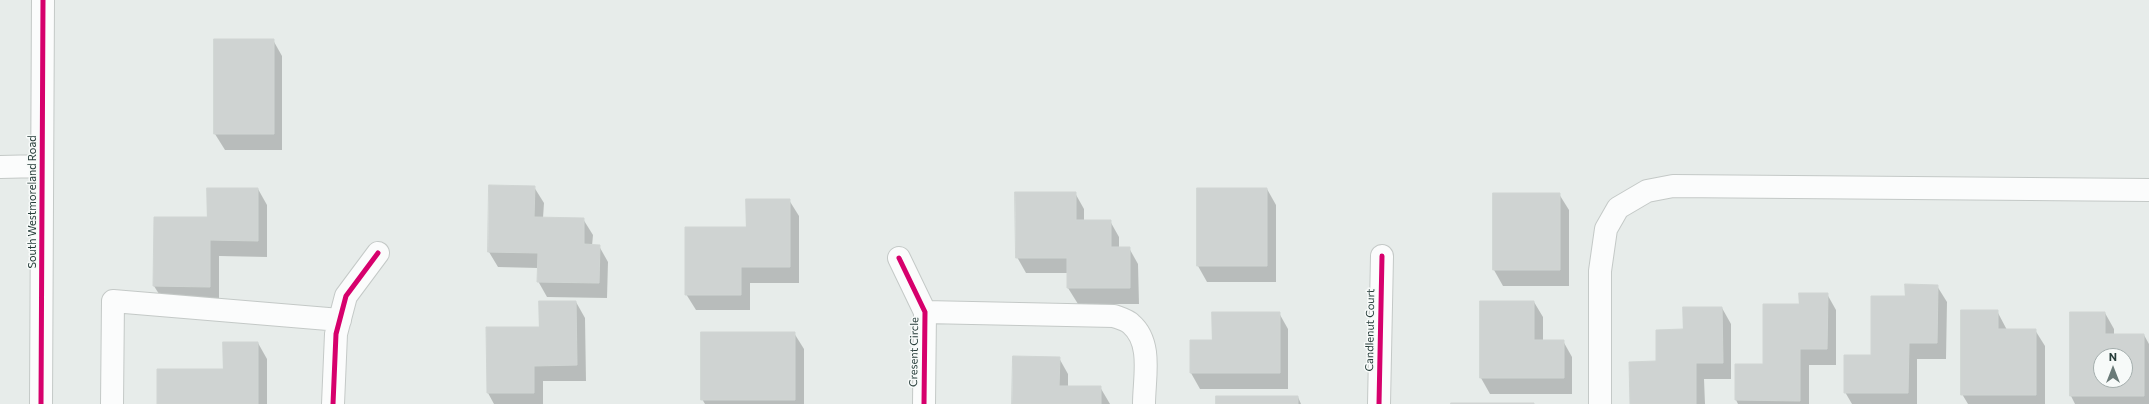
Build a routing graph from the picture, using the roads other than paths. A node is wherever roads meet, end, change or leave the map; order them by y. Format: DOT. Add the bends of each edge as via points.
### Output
graph roads {
  1 [pos="43,0"];
  2 [pos="42,166"];
  3 [pos="0,167"];
  4 [pos="2149,190"];
  5 [pos="378,253"];
  6 [pos="1382,256"];
  7 [pos="899,258"];
  8 [pos="925,312"];
  9 [pos="340,320"];
  10 [pos="41,404"];
  11 [pos="112,404"];
  12 [pos="333,404"];
  13 [pos="924,404"];
  14 [pos="1144,404"];
  15 [pos="1379,404"];
  16 [pos="1600,404"];
  1 -- 2 [label="street, South Westmoreland Road"];
  2 -- 3 [label="street"];
  2 -- 10 [label="street, South Westmoreland Road"];
  4 -- 16 [label="street" via="1673,186 1647,191 1618,208 1606,229 1600,271"];
  5 -- 9 [label="street" via="346,296"];
  6 -- 15 [label="street, Candlenut Court"];
  7 -- 8 [label="street, Cresent Circle"];
  8 -- 13 [label="street, Cresent Circle"];
  8 -- 14 [label="street" via="1114,316 1130,323 1141,335 1145,348"];
  9 -- 11 [label="street" via="113,300"];
  9 -- 12 [label="street" via="336,334"];
}
